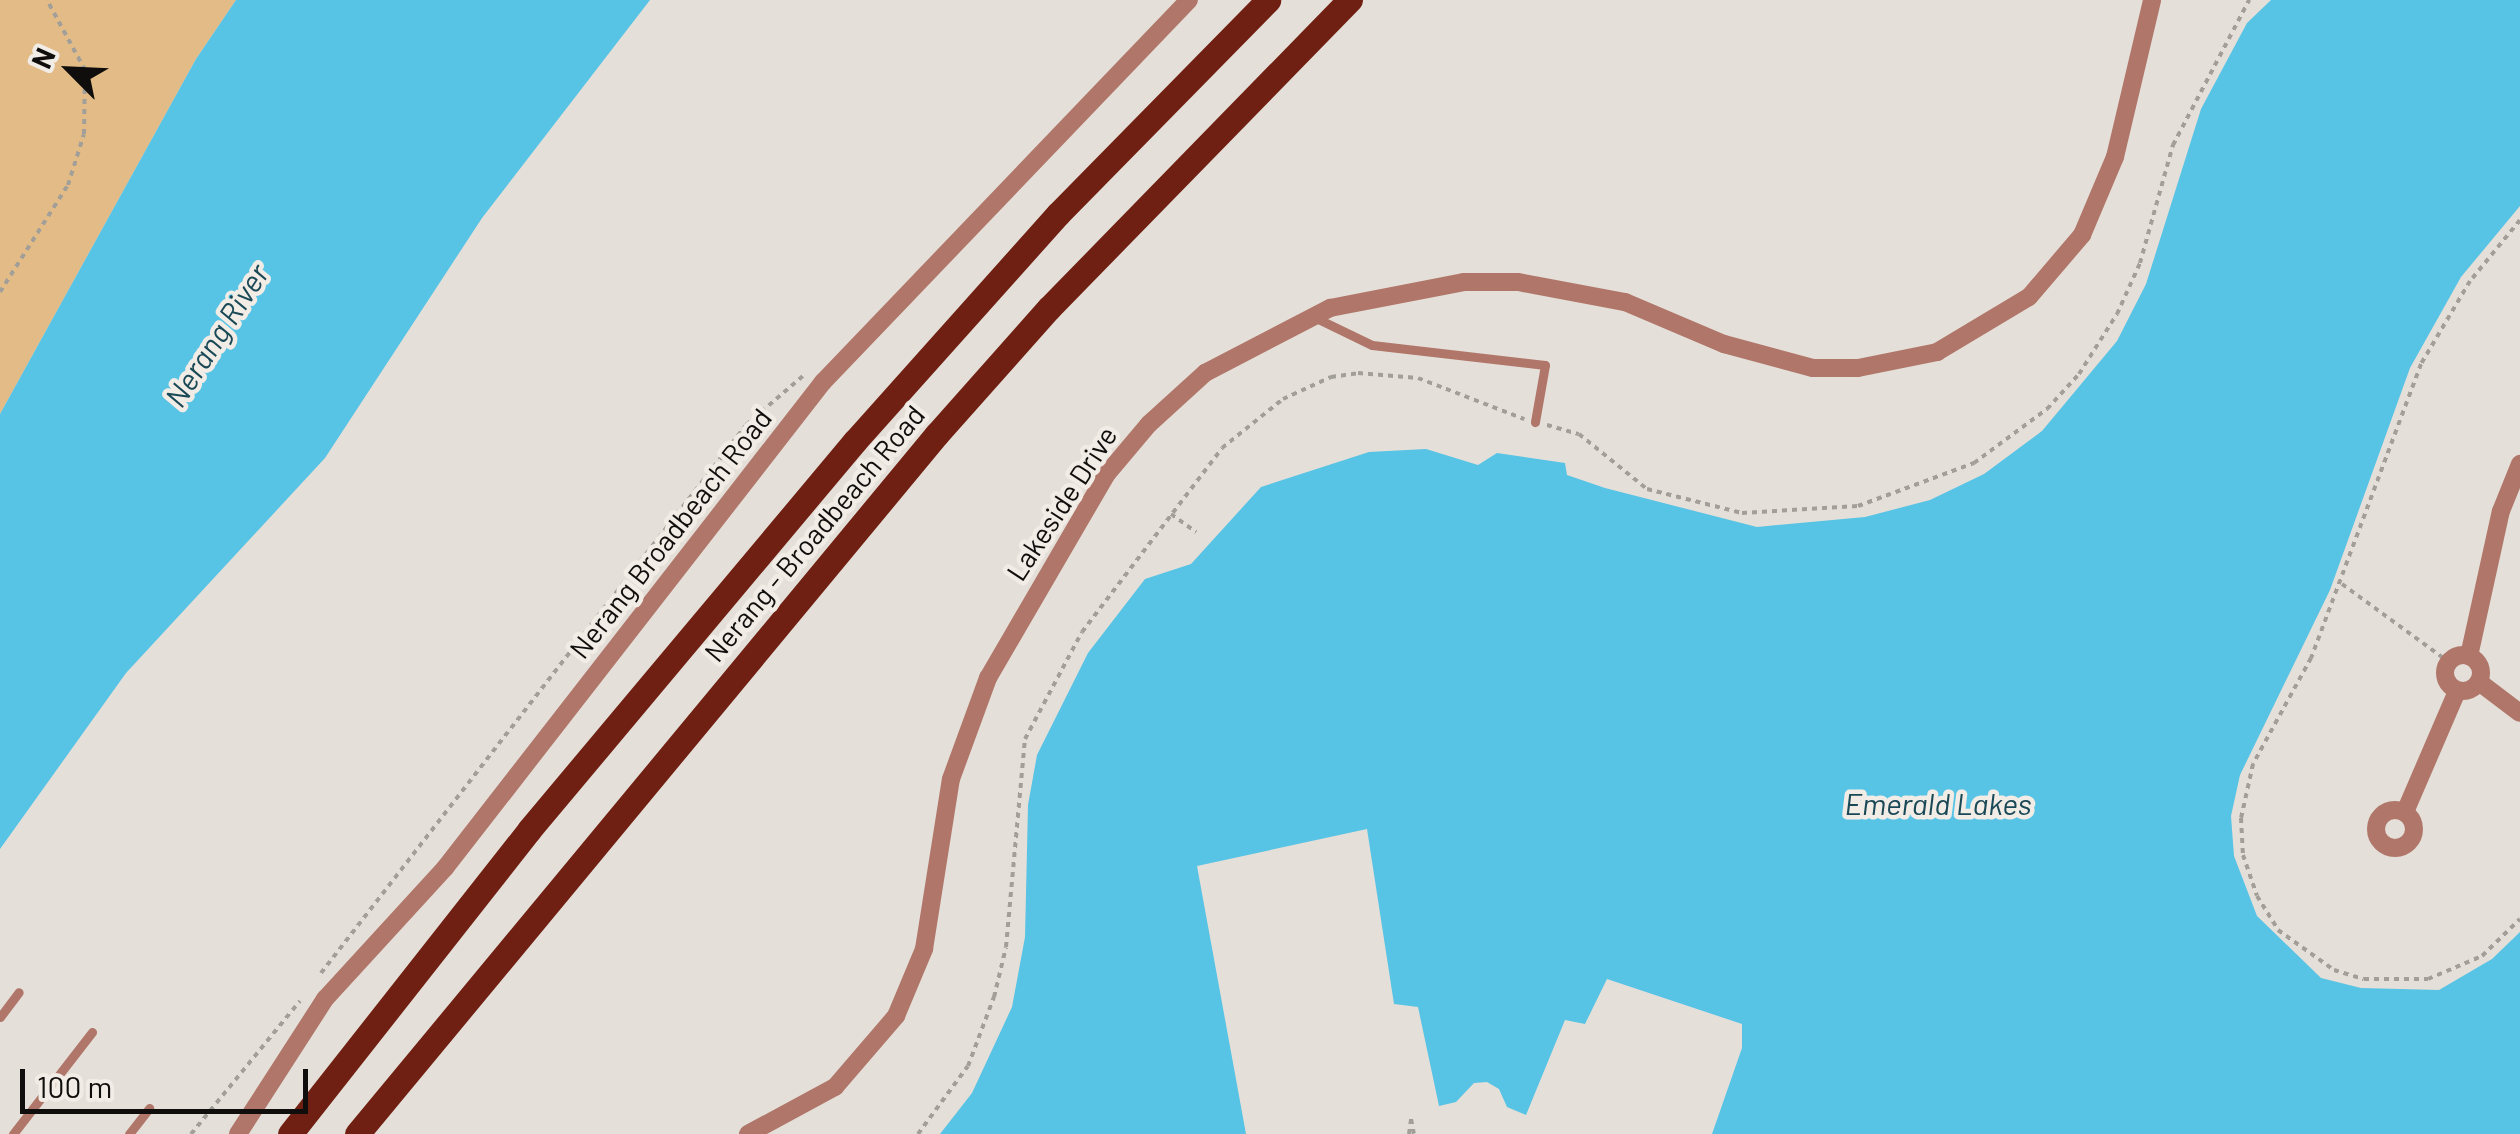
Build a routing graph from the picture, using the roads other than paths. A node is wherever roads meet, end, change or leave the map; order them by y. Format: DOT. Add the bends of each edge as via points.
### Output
graph roads {
  1 [pos="1189,0"];
  2 [pos="1268,0"];
  3 [pos="1350,0"];
  4 [pos="2152,0"];
  5 [pos="1312,316"];
  6 [pos="1535,422"];
  7 [pos="2520,464"];
  8 [pos="2469,656"];
  9 [pos="2479,682"];
  10 [pos="2457,690"];
  11 [pos="2520,712"];
  12 [pos="2405,812"];
  13 [pos="19,992"];
  14 [pos="0,1016"];
  15 [pos="92,1032"];
  16 [pos="149,1108"];
  17 [pos="13,1134"];
  18 [pos="130,1134"];
  19 [pos="238,1134"];
  20 [pos="290,1134"];
  21 [pos="357,1134"];
  22 [pos="748,1134"];
  1 -- 19 [label="street, Nerang Broadbeach Road" via="843,358 446,868 326,999"];
  2 -- 20 [label="main road, Nerang - Broadbeach Road" via="1058,214 880,412 529,830"];
  3 -- 21 [label="main road, Nerang - Broadbeach Road" via="1062,294 937,434"];
  4 -- 5 [label="street, Lakeside Drive" via="2111,170 2082,235 2029,297 1936,352 1858,368 1813,368 1724,344 1625,302 1518,282 1424,285"];
  5 -- 6 [label="lane" via="1372,345 1545,365"];
  5 -- 22 [label="street, Lakeside Drive" via="1205,373 1106,474 972,712 943,817 932,919 896,1016 835,1087"];
  7 -- 8 [label="street" via="2501,512"];
  8 -- 9 [label="street" via="2480,666"];
  8 -- 10 [label="street" via="2449,662 2445,675"];
  9 -- 10 [label="street"];
  9 -- 11 [label="street"];
  10 -- 12 [label="street"];
  13 -- 14 [label="lane"];
  15 -- 17 [label="lane"];
  16 -- 18 [label="lane"];
}
